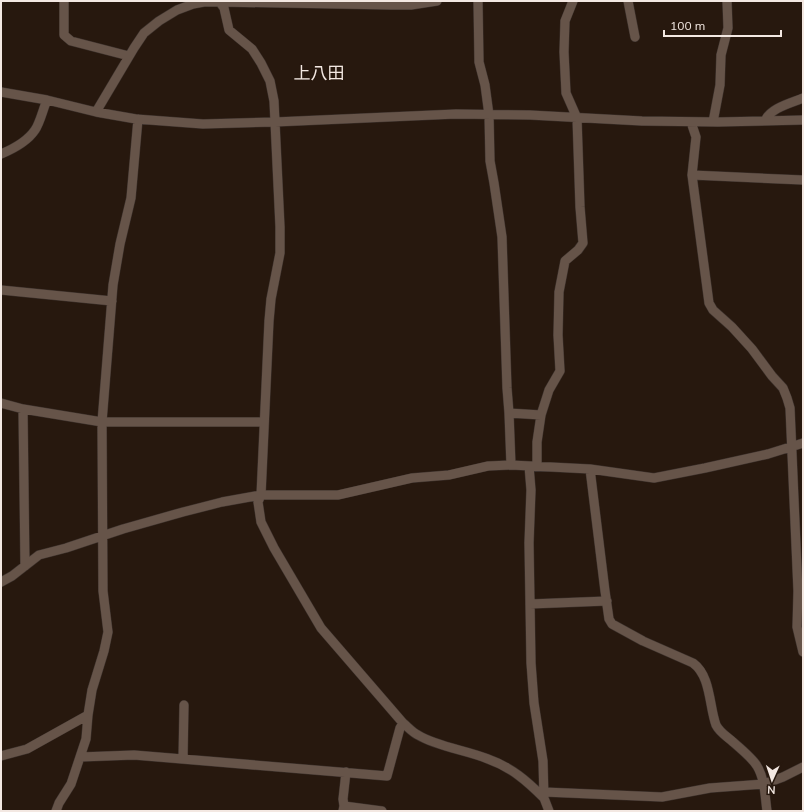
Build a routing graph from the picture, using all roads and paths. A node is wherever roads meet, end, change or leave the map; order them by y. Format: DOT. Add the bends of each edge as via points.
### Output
graph roads {
  1 [pos="64,1"];
  2 [pos="220,1"];
  3 [pos="437,1"];
  4 [pos="478,1"];
  5 [pos="573,1"];
  6 [pos="628,1"];
  7 [pos="727,1"];
  8 [pos="307,2"];
  9 [pos="399,3"];
  10 [pos="635,37"];
  11 [pos="129,56"];
  12 [pos="1,92"];
  13 [pos="803,98"];
  14 [pos="46,100"];
  15 [pos="96,112"];
  16 [pos="489,114"];
  17 [pos="577,118"];
  18 [pos="138,119"];
  19 [pos="803,120"];
  20 [pos="765,121"];
  21 [pos="275,122"];
  22 [pos="691,122"];
  23 [pos="713,122"];
  24 [pos="1,154"];
  25 [pos="692,175"];
  26 [pos="803,180"];
  27 [pos="1,290"];
  28 [pos="112,301"];
  29 [pos="1,403"];
  30 [pos="22,409"];
  31 [pos="510,413"];
  32 [pos="541,415"];
  33 [pos="102,422"];
  34 [pos="264,422"];
  35 [pos="803,442"];
  36 [pos="791,446"];
  37 [pos="511,465"];
  38 [pos="533,466"];
  39 [pos="590,469"];
  40 [pos="261,495"];
  41 [pos="102,536"];
  42 [pos="25,566"];
  43 [pos="1,582"];
  44 [pos="607,602"];
  45 [pos="530,604"];
  46 [pos="803,652"];
  47 [pos="184,705"];
  48 [pos="88,715"];
  49 [pos="403,723"];
  50 [pos="1,756"];
  51 [pos="80,757"];
  52 [pos="184,759"];
  53 [pos="803,767"];
  54 [pos="346,772"];
  55 [pos="764,784"];
  56 [pos="544,795"];
  57 [pos="343,809"];
  58 [pos="56,811"];
  59 [pos="382,811"];
  60 [pos="548,811"];
  61 [pos="766,811"];
  1 -- 11 [label="street" via="64,35 71,41"];
  2 -- 8 [label="street"];
  2 -- 11 [label="street" via="193,4 177,10 144,33"];
  2 -- 21 [label="street" via="229,30 252,49 270,81"];
  3 -- 9 [label="street" via="411,5"];
  4 -- 16 [label="street" via="479,62"];
  5 -- 17 [label="street" via="565,21 564,52 566,93"];
  6 -- 10 [label="street"];
  7 -- 23 [label="street" via="728,28 721,55 720,85"];
  8 -- 9 [label="street"];
  11 -- 15 [label="street"];
  12 -- 14 [label="street"];
  13 -- 20 [label="street" via="782,106 767,116"];
  14 -- 15 [label="street"];
  14 -- 24 [label="street" via="35,130 26,140"];
  15 -- 18 [label="street"];
  16 -- 17 [label="street"];
  16 -- 21 [label="street"];
  16 -- 31 [label="street" via="490,161 502,237"];
  17 -- 22 [label="street"];
  17 -- 32 [label="street" via="583,243 565,261 559,292 560,371 549,390"];
  18 -- 21 [label="street" via="204,124"];
  18 -- 28 [label="street" via="130,198"];
  19 -- 20 [label="street"];
  20 -- 23 [label="street"];
  21 -- 34 [label="street" via="280,253 271,299"];
  22 -- 23 [label="street"];
  22 -- 25 [label="street" via="696,137"];
  25 -- 26 [label="street"];
  25 -- 36 [label="street" via="710,303 713,310 752,349 783,388 790,408"];
  27 -- 28 [label="street"];
  28 -- 33 [label="street"];
  29 -- 30 [label="street"];
  30 -- 33 [label="street"];
  30 -- 42 [label="street"];
  31 -- 32 [label="street"];
  31 -- 37 [label="street"];
  32 -- 38 [label="street"];
  33 -- 34 [label="street"];
  33 -- 41 [label="street"];
  34 -- 40 [label="street"];
  35 -- 36 [label="street"];
  36 -- 39 [label="street" via="768,454 654,478"];
  36 -- 46 [label="street" via="798,591 797,627"];
  37 -- 38 [label="street"];
  37 -- 40 [label="street" via="488,466 449,475 412,478 338,495"];
  38 -- 39 [label="street"];
  38 -- 45 [label="street" via="529,543"];
  39 -- 44 [label="street"];
  40 -- 41 [label="street" via="183,512"];
  40 -- 49 [label="street" via="258,502 261,522 321,628"];
  41 -- 42 [label="street" via="39,555"];
  41 -- 48 [label="street" via="103,591 108,632"];
  42 -- 43 [label="street"];
  44 -- 45 [label="street"];
  44 -- 55 [label="street" via="612,624 699,667 706,682 717,726 757,766"];
  45 -- 56 [label="street" via="530,663 543,761"];
  47 -- 52 [label="street"];
  48 -- 50 [label="street" via="27,749"];
  48 -- 51 [label="street" via="86,739"];
  49 -- 54 [label="street" via="387,776"];
  49 -- 56 [label="street" via="430,740 505,766"];
  51 -- 52 [label="street" via="134,755"];
  51 -- 58 [label="street" via="71,784"];
  52 -- 54 [label="street"];
  53 -- 55 [label="street"];
  54 -- 57 [label="street"];
  55 -- 56 [label="street" via="710,788 662,797"];
  55 -- 61 [label="street"];
  56 -- 60 [label="street"];
  57 -- 59 [label="street"];
}
